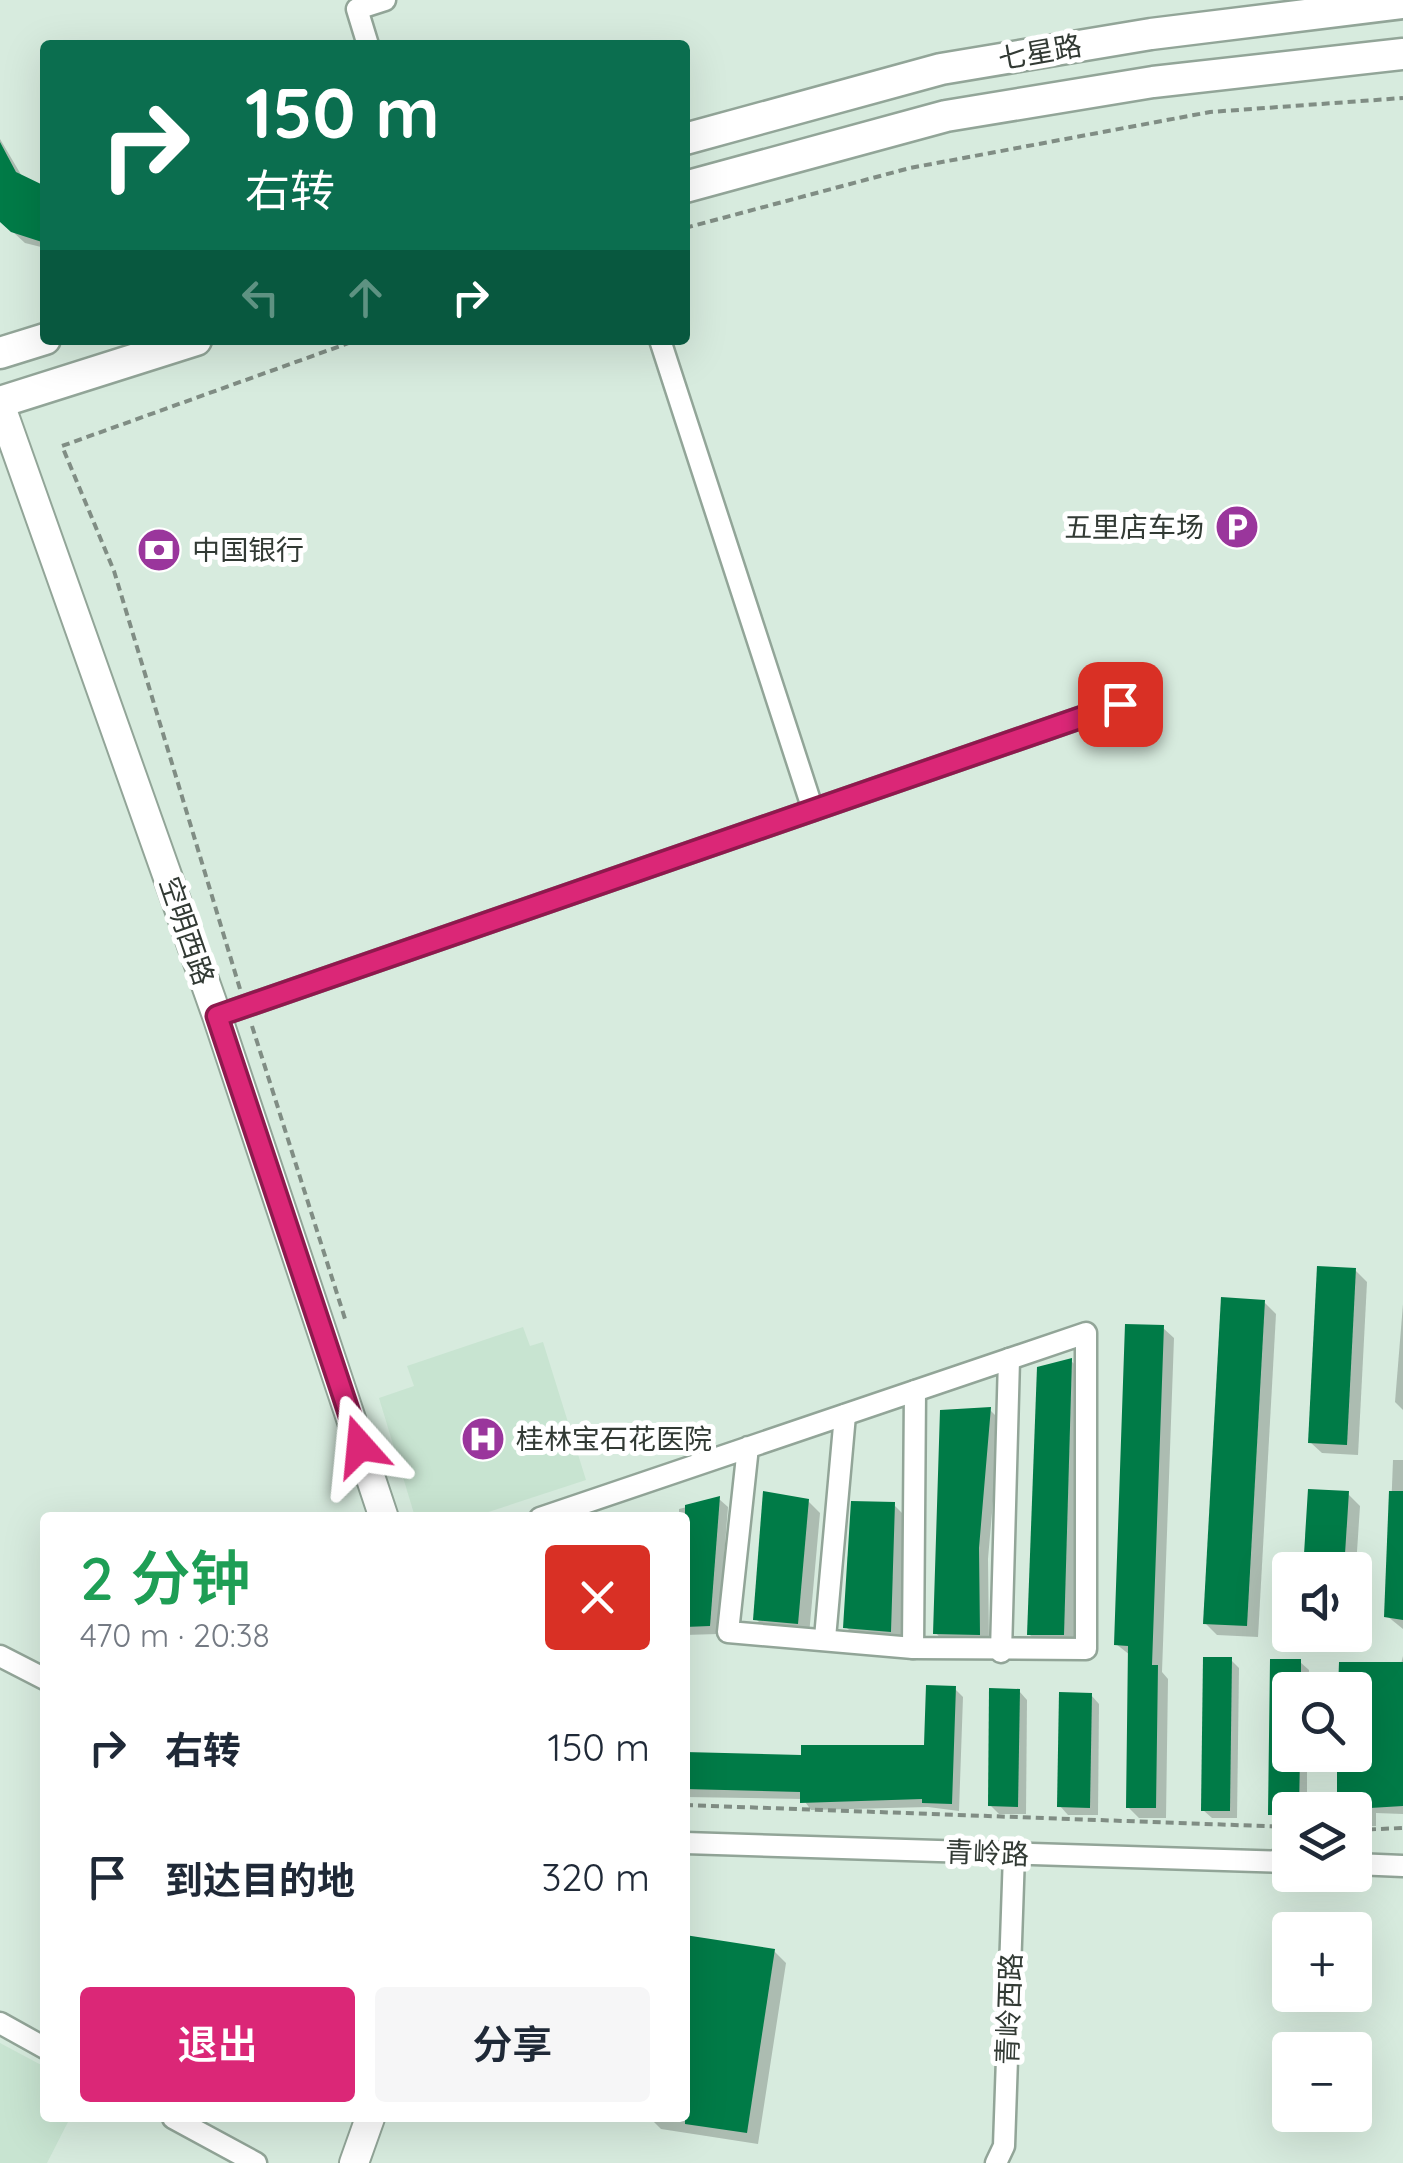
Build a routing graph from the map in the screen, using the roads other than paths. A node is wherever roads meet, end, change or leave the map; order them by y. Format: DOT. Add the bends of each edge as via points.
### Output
graph roads {
  1 [pos="384,0"];
  2 [pos="1403,3"];
  3 [pos="1294,8"];
  4 [pos="366,40"];
  5 [pos="1403,54"];
  6 [pos="690,138"];
  7 [pos="690,186"];
  8 [pos="40,341"];
  9 [pos="180,345"];
  10 [pos="662,345"];
  11 [pos="0,353"];
  12 [pos="0,403"];
  13 [pos="1120,704"];
  14 [pos="813,810"];
  15 [pos="217,1016"];
  16 [pos="1009,1359"];
  17 [pos="915,1391"];
  18 [pos="845,1414"];
  19 [pos="748,1448"];
  20 [pos="382,1512"];
  21 [pos="558,1512"];
  22 [pos="824,1638"];
  23 [pos="914,1648"];
  24 [pos="1002,1652"];
  25 [pos="0,1656"];
  26 [pos="40,1676"];
  27 [pos="690,1843"];
  28 [pos="1014,1854"];
  29 [pos="1272,1861"];
  30 [pos="1372,1865"];
  31 [pos="1403,1866"];
  32 [pos="0,2023"];
  33 [pos="40,2045"];
  34 [pos="180,2122"];
  35 [pos="369,2122"];
  36 [pos="256,2163"];
  37 [pos="354,2163"];
  38 [pos="996,2163"];
  1 -- 4 [label="street" via="356,9"];
  2 -- 3 [label="highway, 七星路"];
  3 -- 6 [label="highway, 七星路" via="941,69"];
  5 -- 7 [label="highway, 七星路" via="1153,82 946,116"];
  8 -- 11 [label="highway"];
  9 -- 12 [label="highway"];
  10 -- 14 [label="street"];
  12 -- 15 [label="main road, 空明西路"];
  13 -- 14 [label="street"];
  14 -- 15 [label="street"];
  15 -- 20 [label="main road, 空明西路"];
  16 -- 17 [label="street"];
  16 -- 24 [label="street"];
  16 -- 24 [label="street" via="1086,1334 1086,1649"];
  17 -- 18 [label="street"];
  17 -- 23 [label="street"];
  18 -- 19 [label="street"];
  18 -- 22 [label="street"];
  19 -- 21 [label="street"];
  19 -- 22 [label="street" via="728,1632"];
  22 -- 23 [label="street"];
  23 -- 24 [label="street"];
  25 -- 26 [label="street"];
  27 -- 28 [label="street, 青岭路"];
  28 -- 29 [label="street, 青岭路"];
  28 -- 38 [label="street, 青岭西路" via="1004,2146"];
  30 -- 31 [label="street"];
  32 -- 33 [label="street"];
  34 -- 36 [label="street"];
  35 -- 37 [label="main road"];
}
